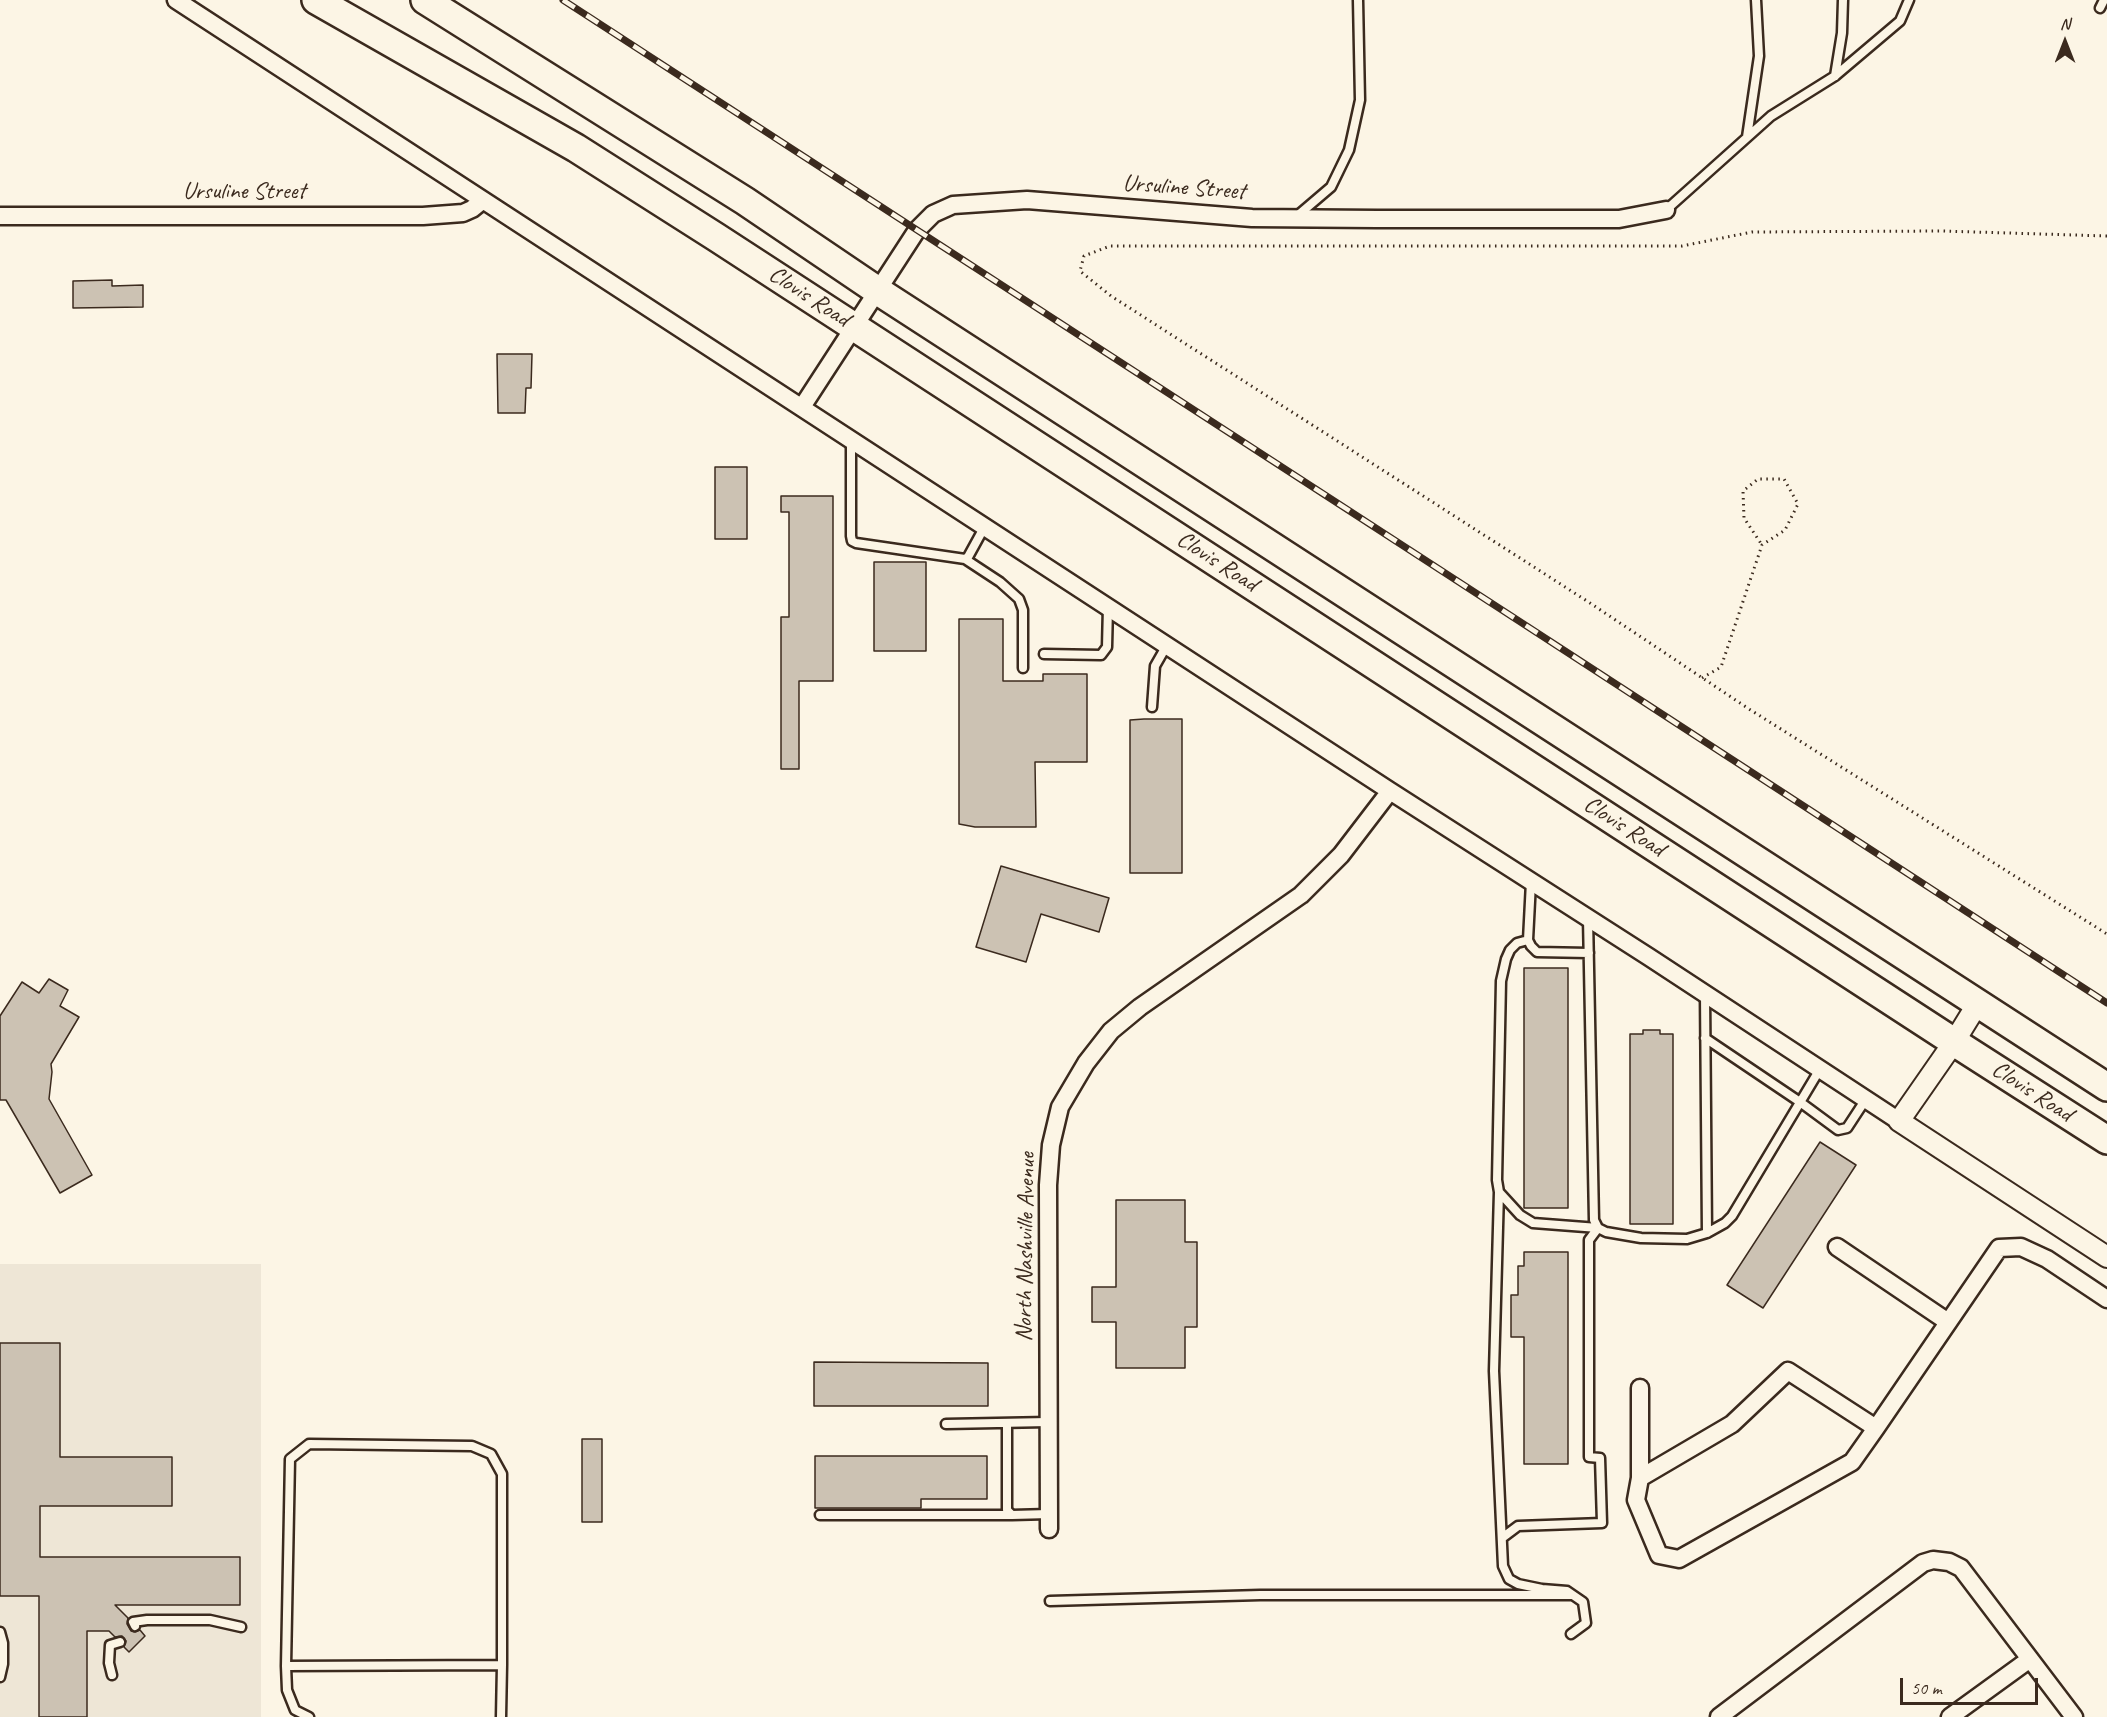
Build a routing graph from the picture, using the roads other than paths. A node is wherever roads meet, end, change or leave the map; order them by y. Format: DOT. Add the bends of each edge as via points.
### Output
graph roads {
  1 [pos="176,0"];
  2 [pos="316,0"];
  3 [pos="425,0"];
  4 [pos="1358,0"];
  5 [pos="1756,0"];
  6 [pos="1843,0"];
  7 [pos="1909,0"];
  8 [pos="2104,0"];
  9 [pos="2107,4"];
  10 [pos="1835,75"];
  11 [pos="1747,138"];
  12 [pos="483,200"];
  13 [pos="1666,210"];
  14 [pos="0,216"];
  15 [pos="1294,218"];
  16 [pos="878,291"];
  17 [pos="853,327"];
  18 [pos="802,406"];
  19 [pos="850,438"];
  20 [pos="985,526"];
  21 [pos="965,559"];
  22 [pos="1108,606"];
  23 [pos="1167,645"];
  24 [pos="1044,654"];
  25 [pos="1023,668"];
  26 [pos="1152,707"];
  27 [pos="1390,791"];
  28 [pos="1531,881"];
  29 [pos="1588,918"];
  30 [pos="1528,940"];
  31 [pos="1589,953"];
  32 [pos="1705,993"];
  33 [pos="1978,1003"];
  34 [pos="1705,1038"];
  35 [pos="1954,1042"];
  36 [pos="1820,1069"];
  37 [pos="2107,1087"];
  38 [pos="1866,1099"];
  39 [pos="1800,1102"];
  40 [pos="1899,1121"];
  41 [pos="2107,1140"];
  42 [pos="1499,1192"];
  43 [pos="1598,1228"];
  44 [pos="1707,1233"];
  45 [pos="1837,1247"];
  46 [pos="2107,1257"];
  47 [pos="2107,1299"];
  48 [pos="1948,1322"];
  49 [pos="1640,1388"];
  50 [pos="1048,1422"];
  51 [pos="1007,1423"];
  52 [pos="946,1424"];
  53 [pos="1876,1428"];
  54 [pos="1640,1478"];
  55 [pos="820,1515"];
  56 [pos="1012,1515"];
  57 [pos="1049,1521"];
  58 [pos="1502,1538"];
  59 [pos="1572,1595"];
  60 [pos="1050,1601"];
  61 [pos="135,1626"];
  62 [pos="241,1628"];
  63 [pos="0,1632"];
  64 [pos="1571,1634"];
  65 [pos="120,1642"];
  66 [pos="2030,1659"];
  67 [pos="502,1665"];
  68 [pos="286,1666"];
  69 [pos="112,1675"];
  70 [pos="0,1677"];
  71 [pos="309,1717"];
  72 [pos="501,1717"];
  73 [pos="1719,1717"];
  74 [pos="1950,1717"];
  75 [pos="2074,1717"];
  1 -- 12 [label="street"];
  2 -- 17 [label="highway, Clovis Road" via="576,148"];
  3 -- 16 [label="highway, Clovis Road" via="745,201"];
  4 -- 15 [label="lane" via="1360,99 1349,150 1331,188"];
  5 -- 11 [label="lane" via="1759,56"];
  6 -- 10 [label="lane"];
  7 -- 10 [label="lane" via="1900,21"];
  8 -- 9 [label="lane" via="2100,8"];
  10 -- 11 [label="lane" via="1771,116"];
  11 -- 13 [label="lane"];
  12 -- 14 [label="street, Ursuline Street" via="463,213 423,216"];
  12 -- 18 [label="street"];
  13 -- 15 [label="street, Ursuline Street" via="1618,219"];
  15 -- 16 [label="street, Ursuline Street" via="1027,200 953,205 933,214 917,230"];
  16 -- 17 [label="street, Ursuline Street"];
  16 -- 33 [label="highway, Clovis Road"];
  17 -- 18 [label="street, Ursuline Street"];
  17 -- 35 [label="highway, Clovis Road"];
  18 -- 19 [label="street"];
  19 -- 20 [label="street"];
  19 -- 21 [label="lane" via="852,541"];
  20 -- 21 [label="lane"];
  20 -- 22 [label="street"];
  21 -- 25 [label="lane" via="1019,599 1023,610"];
  22 -- 23 [label="street"];
  22 -- 24 [label="lane" via="1107,647 1101,655"];
  23 -- 26 [label="lane" via="1155,666"];
  23 -- 27 [label="street"];
  27 -- 28 [label="street"];
  27 -- 50 [label="street, North Nashville Avenue" via="1341,855 1301,895 1140,1007 1111,1031 1071,1085 1060,1107 1051,1145 1048,1185"];
  28 -- 29 [label="street"];
  28 -- 30 [label="lane"];
  29 -- 31 [label="lane"];
  29 -- 32 [label="street"];
  30 -- 31 [label="lane" via="1538,952"];
  30 -- 42 [label="lane" via="1510,950 1501,981"];
  31 -- 43 [label="lane" via="1594,1220"];
  32 -- 34 [label="lane"];
  32 -- 36 [label="street"];
  33 -- 35 [label="street"];
  33 -- 37 [label="highway, Clovis Road"];
  34 -- 39 [label="lane"];
  34 -- 44 [label="lane"];
  35 -- 40 [label="street"];
  35 -- 41 [label="highway, Clovis Road"];
  36 -- 38 [label="street"];
  36 -- 39 [label="lane"];
  38 -- 39 [label="lane" via="1844,1130 1838,1130"];
  38 -- 40 [label="street"];
  39 -- 44 [label="lane" via="1732,1216"];
  40 -- 46 [label="street"];
  42 -- 43 [label="lane" via="1533,1223"];
  42 -- 58 [label="lane" via="1494,1371"];
  43 -- 44 [label="lane" via="1641,1238 1687,1239"];
  43 -- 58 [label="lane" via="1589,1240 1589,1457 1600,1458 1602,1523 1518,1526"];
  45 -- 48 [label="street"];
  47 -- 48 [label="street" via="2047,1259 2021,1247 1999,1248"];
  48 -- 53 [label="street"];
  49 -- 54 [label="street"];
  50 -- 51 [label="lane"];
  50 -- 57 [label="street, North Nashville Avenue"];
  51 -- 52 [label="lane"];
  51 -- 56 [label="lane" via="1007,1510"];
  53 -- 54 [label="street" via="1788,1371 1732,1424"];
  53 -- 54 [label="street" via="1852,1462 1679,1558 1659,1556 1636,1500"];
  55 -- 56 [label="lane"];
  56 -- 57 [label="lane"];
  58 -- 59 [label="lane" via="1503,1566 1509,1579"];
  59 -- 60 [label="lane" via="1272,1595"];
  59 -- 64 [label="lane" via="1582,1602 1586,1623"];
  61 -- 62 [label="lane" via="132,1622 147,1620 210,1620"];
  63 -- 70 [label="lane"];
  65 -- 69 [label="lane" via="110,1645"];
  66 -- 73 [label="street" via="1961,1568 1949,1562 1928,1561"];
  66 -- 74 [label="street"];
  66 -- 75 [label="street"];
  67 -- 68 [label="lane"];
  67 -- 68 [label="lane" via="502,1474 491,1454 472,1446 309,1444 290,1459"];
  67 -- 72 [label="lane"];
  68 -- 71 [label="lane" via="287,1690 295,1710"];
}
